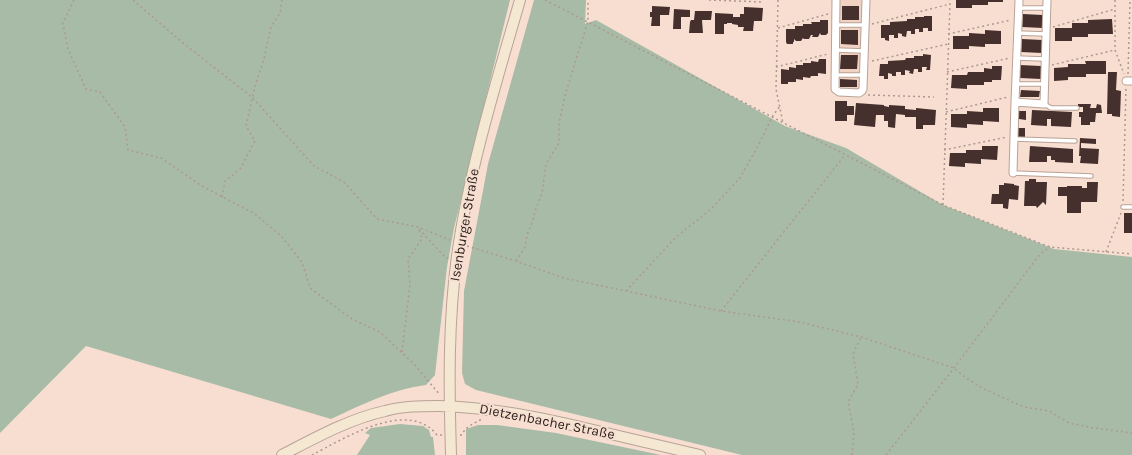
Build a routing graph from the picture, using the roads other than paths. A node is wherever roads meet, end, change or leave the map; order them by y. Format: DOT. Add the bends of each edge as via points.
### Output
graph roads {
  1 [pos="520,0"];
  2 [pos="836,0"];
  3 [pos="866,0"];
  4 [pos="1019,0"];
  5 [pos="1047,0"];
  6 [pos="1018,8"];
  7 [pos="1047,8"];
  8 [pos="836,25"];
  9 [pos="866,25"];
  10 [pos="1046,32"];
  11 [pos="1017,33"];
  12 [pos="835,51"];
  13 [pos="864,51"];
  14 [pos="1016,58"];
  15 [pos="1045,63"];
  16 [pos="835,75"];
  17 [pos="864,75"];
  18 [pos="1015,84"];
  19 [pos="1045,84"];
  20 [pos="1015,99"];
  21 [pos="1044,104"];
  22 [pos="1077,108"];
  23 [pos="1014,139"];
  24 [pos="1075,141"];
  25 [pos="1013,173"];
  26 [pos="1091,176"];
  27 [pos="1123,207"];
  28 [pos="1132,207"];
  29 [pos="449,406"];
  30 [pos="282,455"];
  31 [pos="451,455"];
  32 [pos="700,455"];
  1 -- 29 [label="main road, Isenburger Straße" via="497,78 459,244 450,336"];
  2 -- 8 [label="street"];
  3 -- 9 [label="street"];
  4 -- 6 [label="street"];
  5 -- 7 [label="street"];
  6 -- 7 [label="lane"];
  6 -- 11 [label="street"];
  7 -- 10 [label="street"];
  8 -- 9 [label="lane"];
  8 -- 12 [label="street"];
  9 -- 13 [label="street"];
  10 -- 11 [label="lane"];
  10 -- 15 [label="street"];
  11 -- 14 [label="street"];
  12 -- 13 [label="lane"];
  12 -- 16 [label="street"];
  13 -- 17 [label="street"];
  14 -- 15 [label="lane"];
  14 -- 18 [label="street"];
  15 -- 19 [label="street"];
  16 -- 17 [label="lane"];
  16 -- 17 [label="street" via="837,92 861,93"];
  18 -- 19 [label="lane"];
  18 -- 20 [label="street"];
  19 -- 21 [label="street"];
  20 -- 21 [label="street"];
  20 -- 23 [label="street"];
  21 -- 22 [label="lane" via="1051,108"];
  23 -- 24 [label="lane"];
  23 -- 25 [label="street"];
  25 -- 26 [label="lane"];
  27 -- 28 [label="lane"];
  29 -- 30 [label="main road, Dietzenbacher Straße" via="397,408 372,414"];
  29 -- 31 [label="main road, Isenburger Straße"];
  29 -- 32 [label="main road, Dietzenbacher Straße" via="497,410 559,422"];
}
